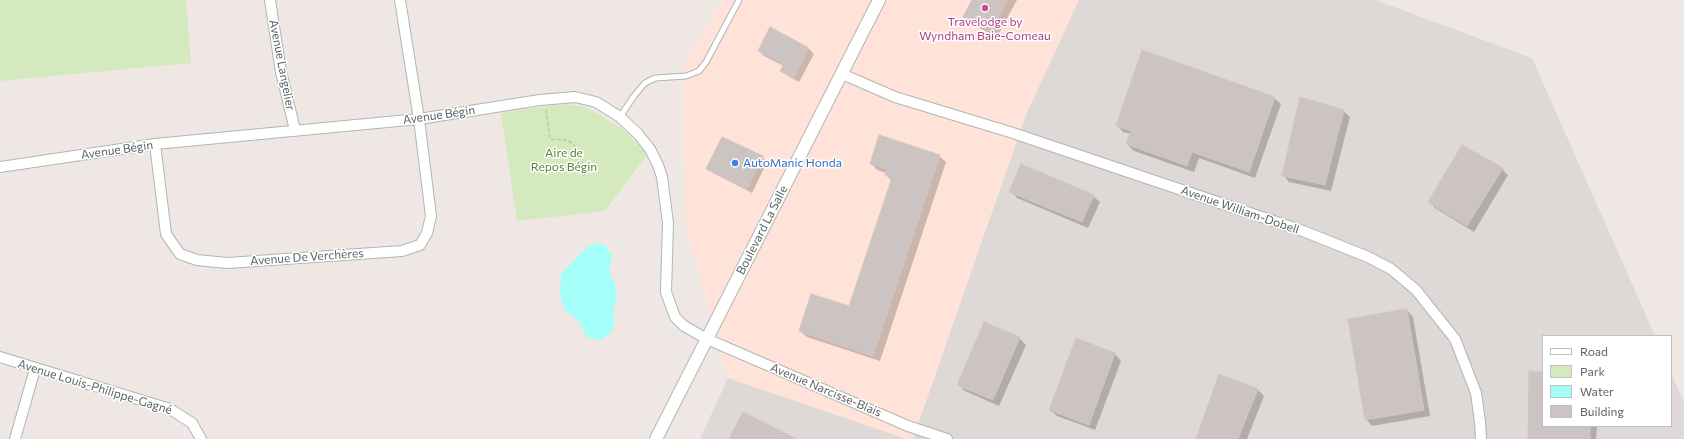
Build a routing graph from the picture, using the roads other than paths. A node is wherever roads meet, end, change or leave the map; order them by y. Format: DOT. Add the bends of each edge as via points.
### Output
graph roads {
  1 [pos="270,0"];
  2 [pos="400,0"];
  3 [pos="739,0"];
  4 [pos="879,0"];
  5 [pos="842,74"];
  6 [pos="620,117"];
  7 [pos="419,119"];
  8 [pos="295,130"];
  9 [pos="155,144"];
  10 [pos="0,167"];
  11 [pos="707,339"];
  12 [pos="0,357"];
  13 [pos="35,369"];
  14 [pos="15,439"];
  15 [pos="201,439"];
  16 [pos="656,439"];
  17 [pos="947,439"];
  18 [pos="1481,439"];
  1 -- 8 [label="street, Avenue Langelier" via="281,72"];
  2 -- 7 [label="street"];
  3 -- 6 [label="lane" via="706,62 699,70 686,76 655,78 645,83"];
  4 -- 5 [label="street, Boulevard La Salle"];
  5 -- 11 [label="street, Boulevard La Salle"];
  5 -- 18 [label="street, Avenue William-Dobell" via="896,97 1012,133 1303,231 1391,269 1416,290 1455,339 1476,393"];
  6 -- 7 [label="street, Avenue Bégin" via="596,102 575,97 545,99"];
  6 -- 11 [label="street, Avenue Bégin" via="650,149 662,177 668,223 666,292 675,317 684,326"];
  7 -- 8 [label="street, Avenue Bégin"];
  7 -- 9 [label="street, Avenue De Verchères" via="431,216 427,233 420,245 402,251 227,263 197,260 180,254 166,234"];
  8 -- 9 [label="street, Avenue Bégin"];
  9 -- 10 [label="street, Avenue Bégin"];
  11 -- 16 [label="street, Boulevard La Salle"];
  11 -- 17 [label="street, Avenue Narcisse-Blais" via="908,426"];
  12 -- 13 [label="street, Avenue Louis-Philippe-Gagné"];
  13 -- 14 [label="street"];
  13 -- 15 [label="street, Avenue Louis-Philippe-Gagné" via="170,409 192,423"];
}
